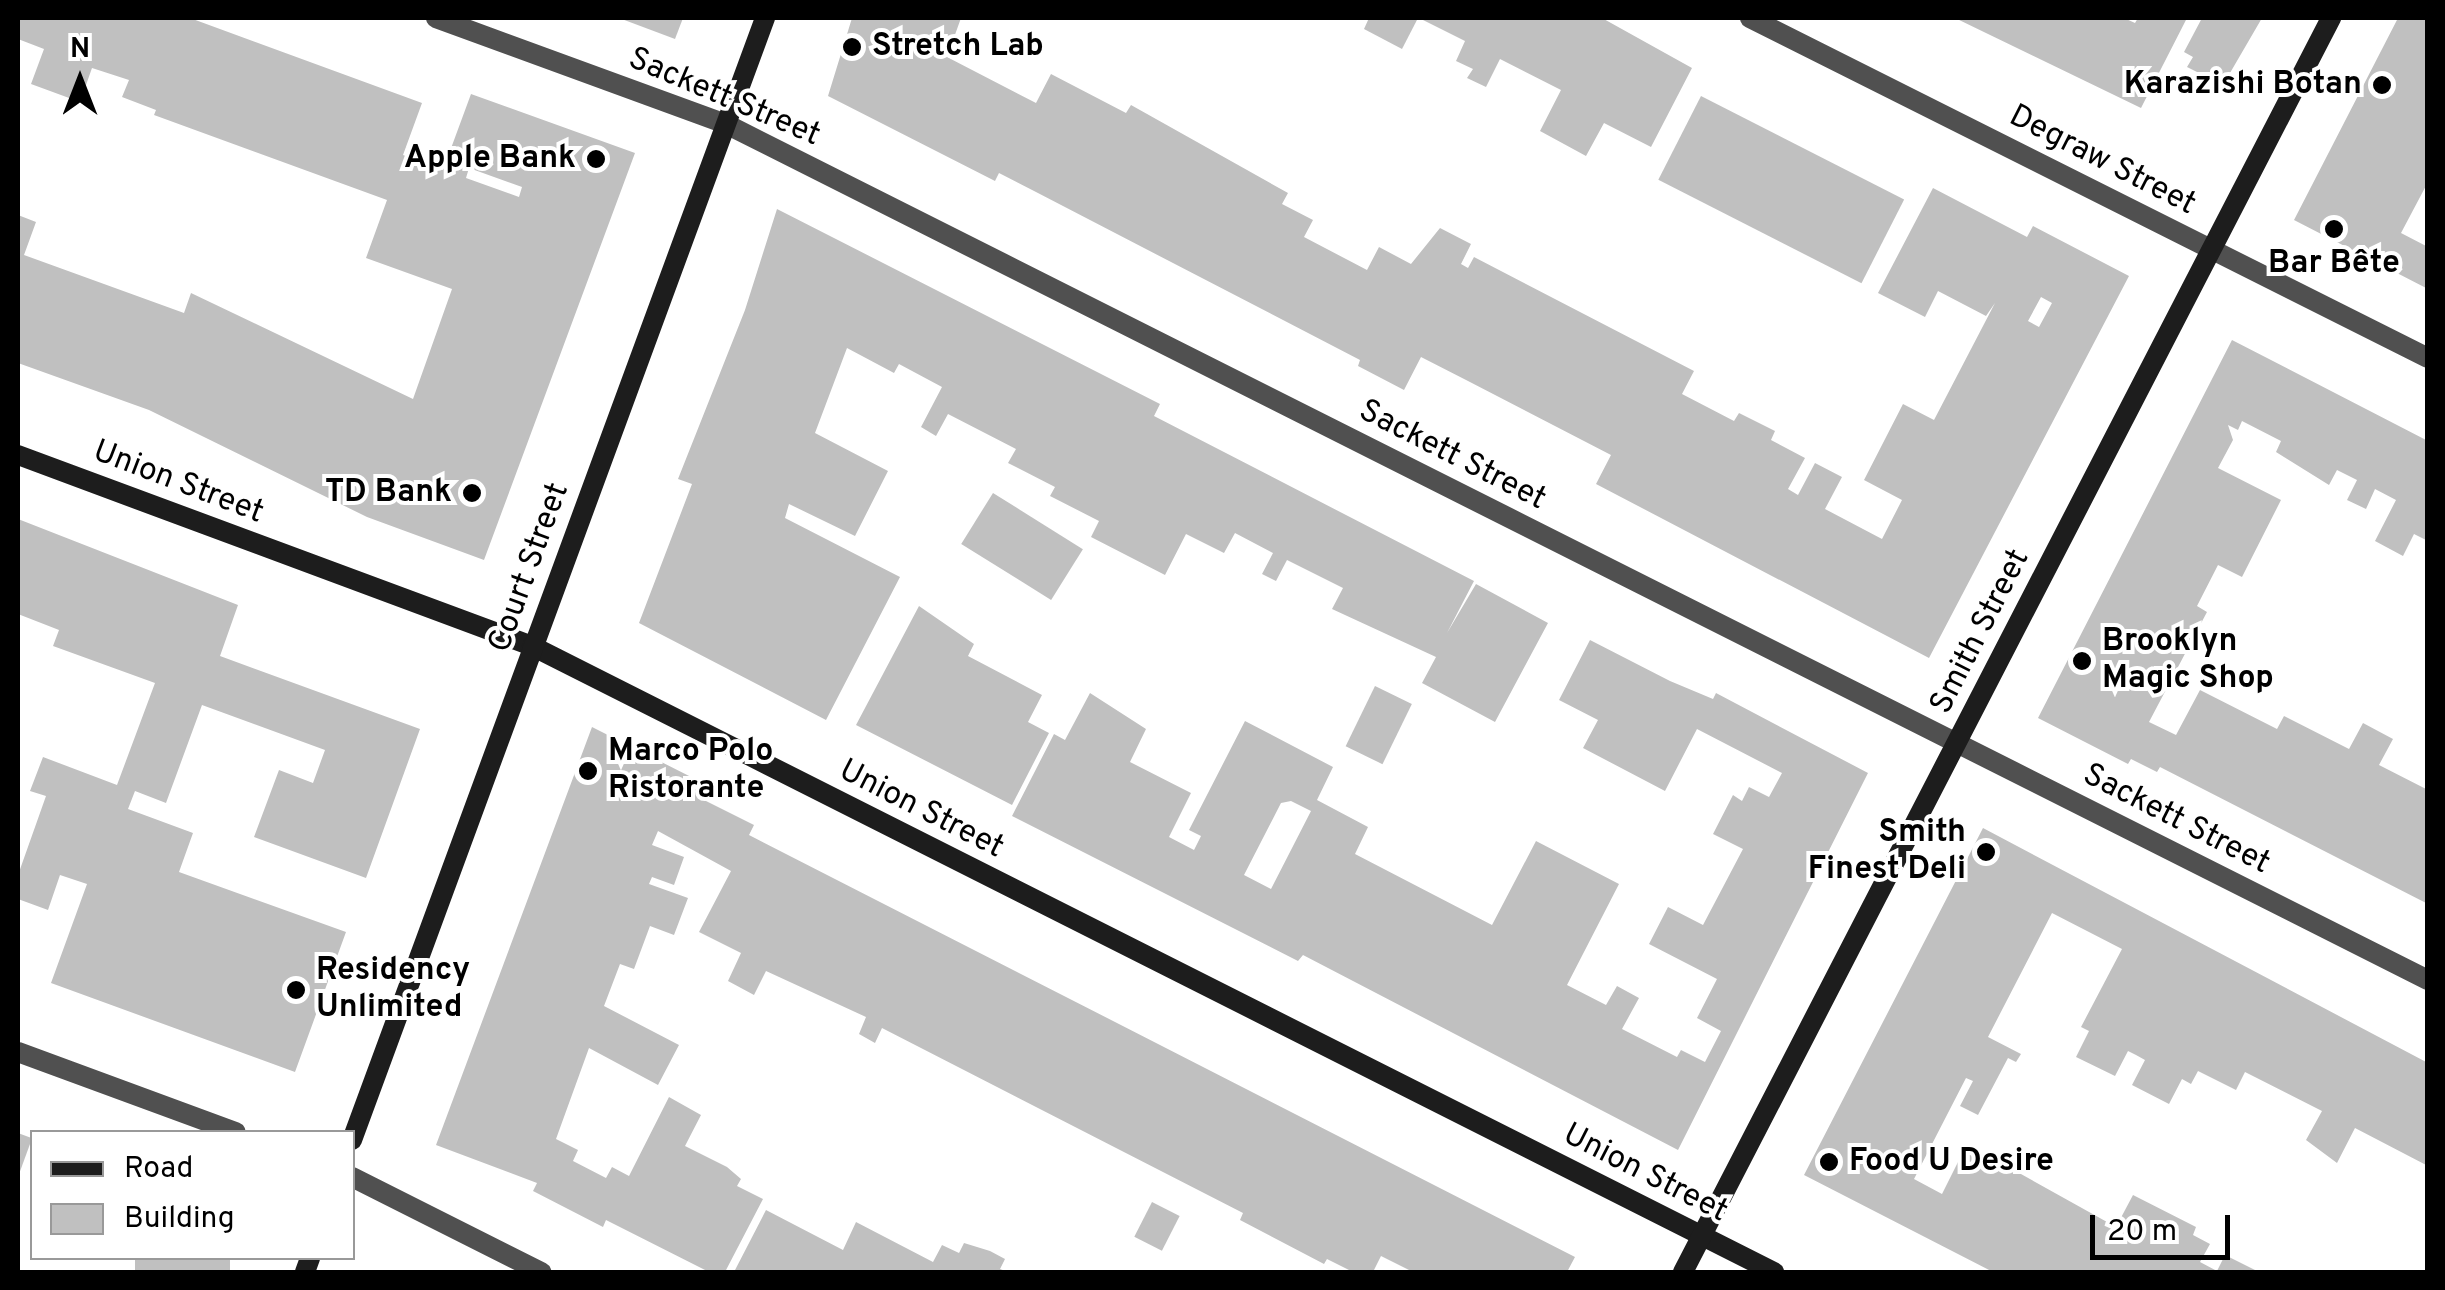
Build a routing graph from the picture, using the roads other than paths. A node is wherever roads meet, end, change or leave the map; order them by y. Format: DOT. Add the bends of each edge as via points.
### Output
graph roads {
  1 [pos="436,18"];
  2 [pos="765,18"];
  3 [pos="1750,18"];
  4 [pos="2330,18"];
  5 [pos="726,124"];
  6 [pos="2212,249"];
  7 [pos="2428,358"];
  8 [pos="18,455"];
  9 [pos="532,646"];
  10 [pos="1958,743"];
  11 [pos="2428,980"];
  12 [pos="18,1052"];
  13 [pos="231,1130"];
  14 [pos="355,1132"];
  15 [pos="355,1179"];
  16 [pos="1701,1236"];
  17 [pos="541,1272"];
  18 [pos="1682,1272"];
  19 [pos="1774,1272"];
  1 -- 5 [label="street, Sackett Street"];
  2 -- 5 [label="street, Court Street"];
  3 -- 6 [label="street, Degraw Street"];
  4 -- 6 [label="street, Smith Street"];
  5 -- 9 [label="street, Court Street"];
  5 -- 10 [label="street, Sackett Street"];
  6 -- 7 [label="street, Degraw Street"];
  6 -- 10 [label="street, Smith Street"];
  8 -- 9 [label="street, Union Street"];
  9 -- 14 [label="street, Court Street"];
  9 -- 16 [label="street, Union Street"];
  10 -- 11 [label="street, Sackett Street"];
  10 -- 16 [label="street, Smith Street"];
  12 -- 13 [label="street"];
  15 -- 17 [label="street"];
  16 -- 18 [label="street, Smith Street"];
  16 -- 19 [label="street, Union Street"];
}
